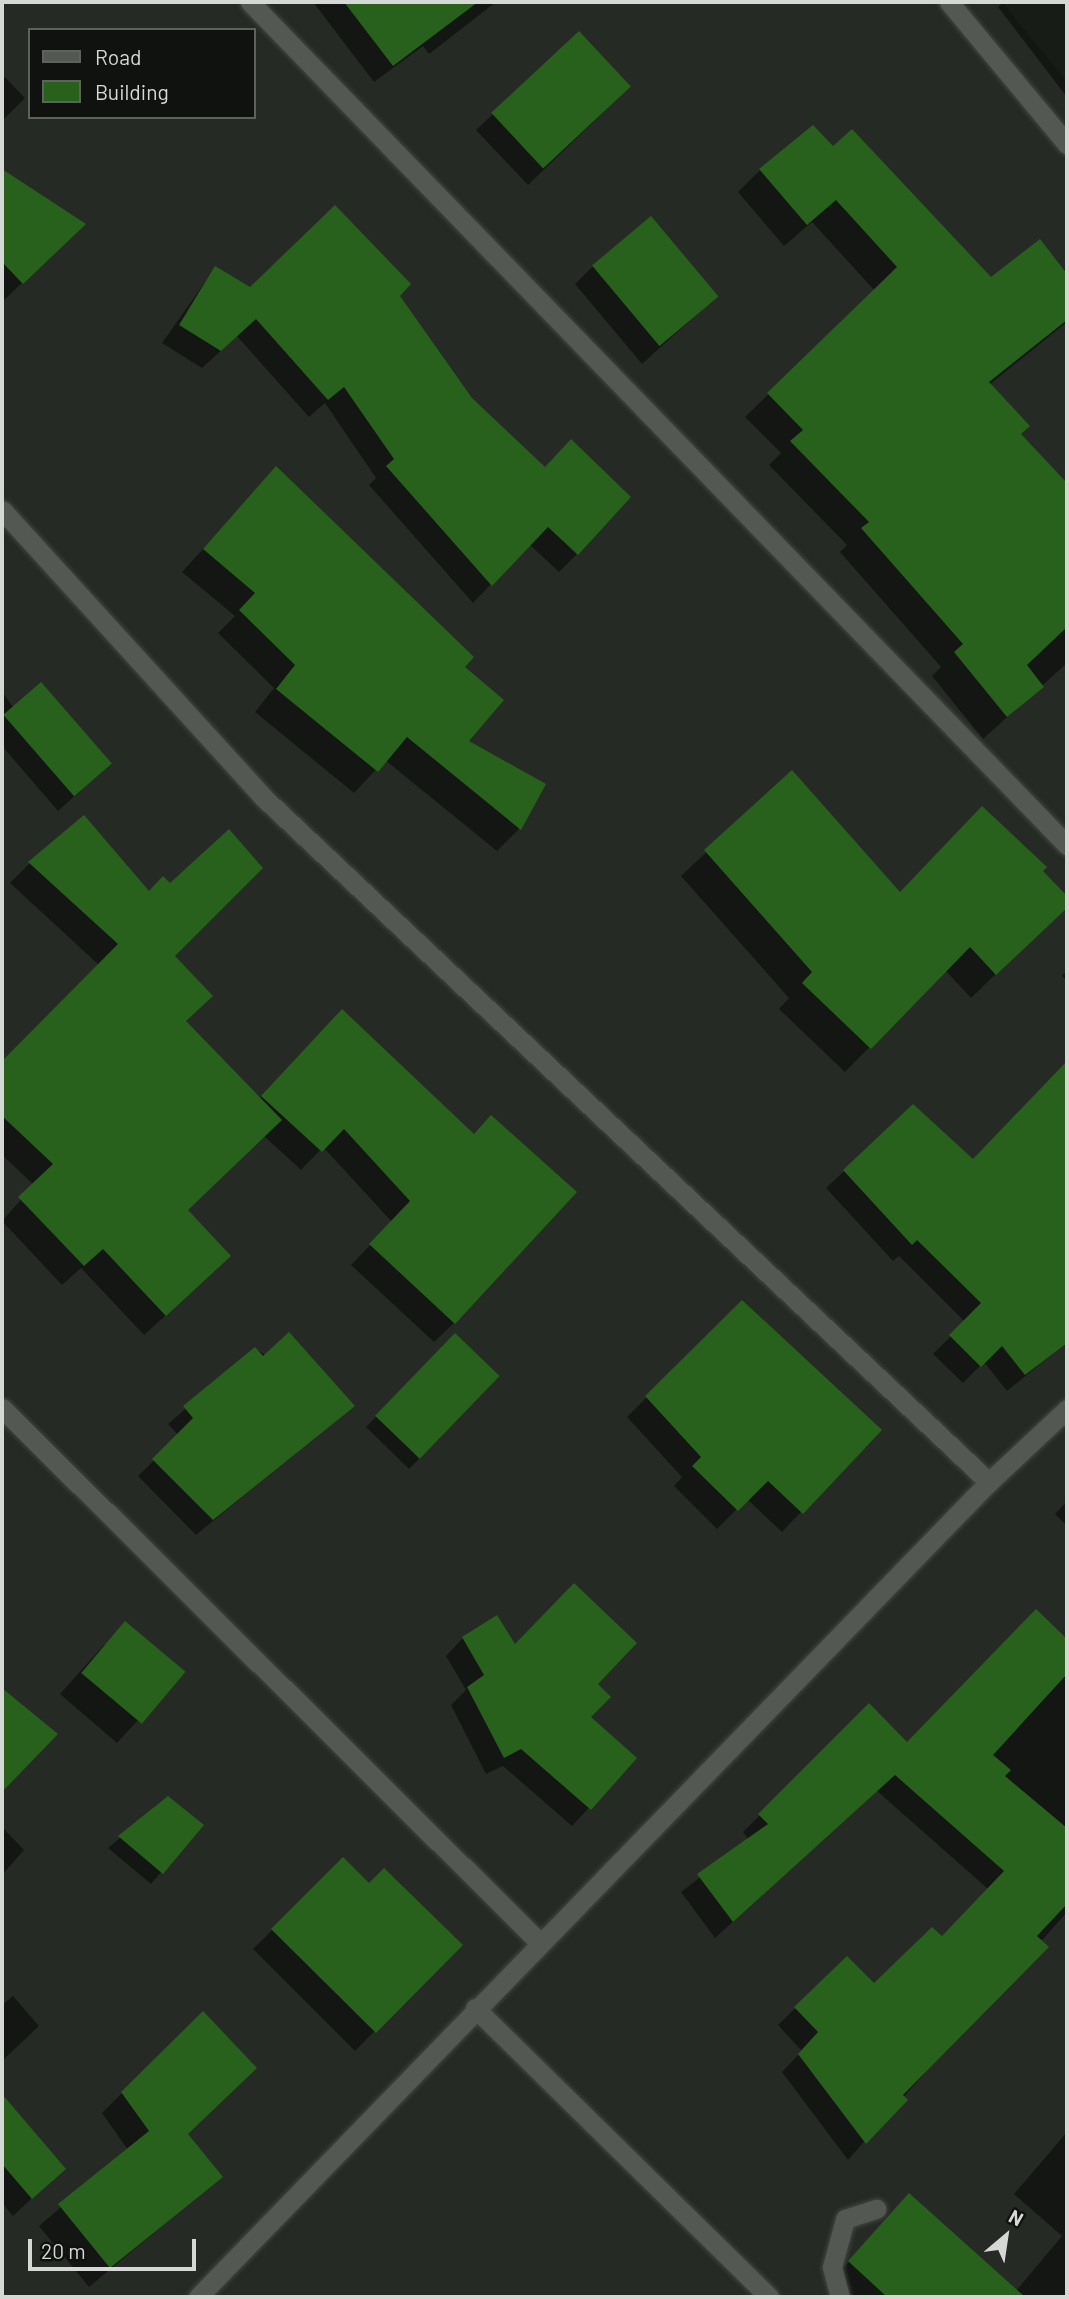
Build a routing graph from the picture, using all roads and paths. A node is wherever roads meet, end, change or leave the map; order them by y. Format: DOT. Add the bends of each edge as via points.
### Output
graph roads {
  1 [pos="250,2"];
  2 [pos="949,2"];
  3 [pos="1067,144"];
  4 [pos="2,510"];
  5 [pos="1067,845"];
  6 [pos="2,1408"];
  7 [pos="1067,1409"];
  8 [pos="989,1482"];
  9 [pos="539,1942"];
  10 [pos="475,2008"];
  11 [pos="876,2209"];
  12 [pos="198,2297"];
  13 [pos="769,2297"];
  14 [pos="840,2297"];
  1 -- 5 [label="street"];
  2 -- 3 [label="street"];
  4 -- 8 [label="street" via="263,797"];
  6 -- 9 [label="street"];
  7 -- 8 [label="street"];
  8 -- 9 [label="street"];
  9 -- 10 [label="street"];
  10 -- 12 [label="street"];
  10 -- 13 [label="street"];
  11 -- 14 [label="street" via="845,2219 832,2267"];
}
